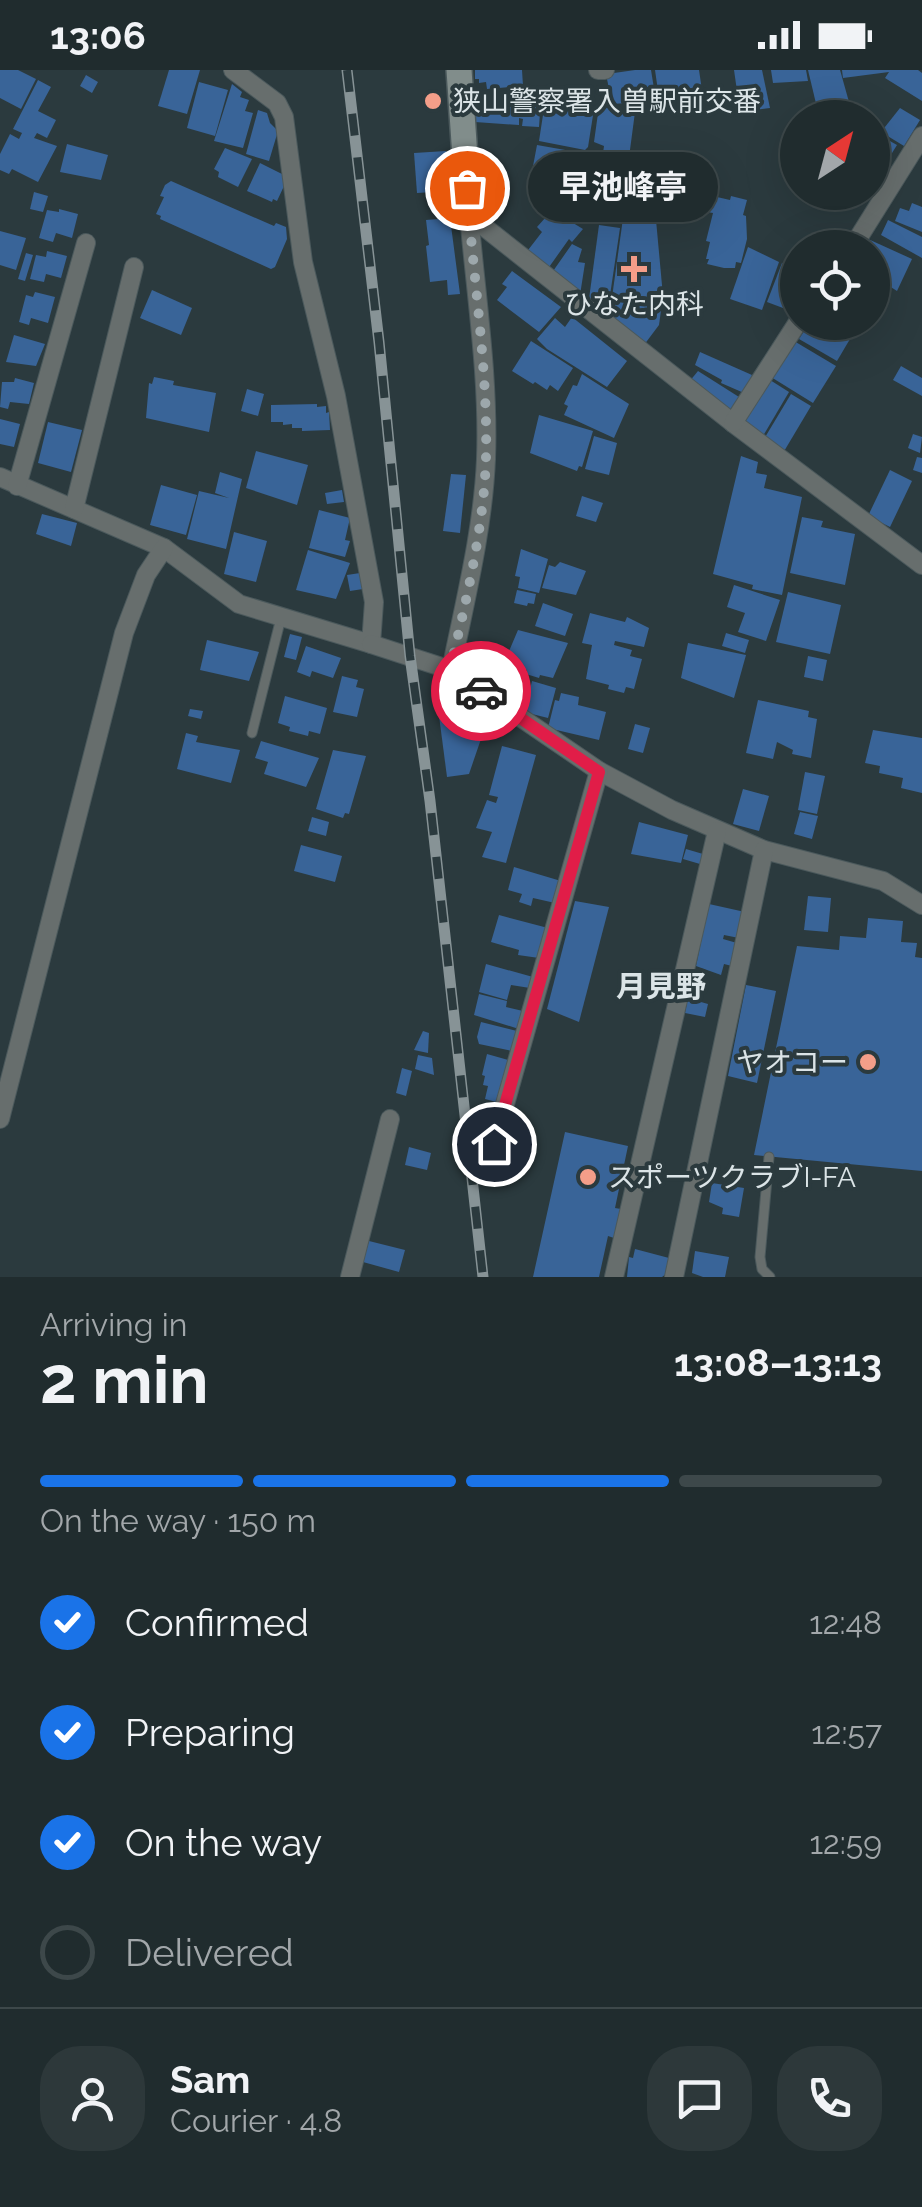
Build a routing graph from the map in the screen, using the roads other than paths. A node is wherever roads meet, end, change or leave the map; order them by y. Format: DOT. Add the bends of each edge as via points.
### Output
graph roads {
  1 [pos="233,70"];
  2 [pos="459,70"];
  3 [pos="598,70"];
  4 [pos="606,70"];
  5 [pos="922,136"];
  6 [pos="469,215"];
  7 [pos="863,230"];
  8 [pos="86,243"];
  9 [pos="134,267"];
  10 [pos="786,340"];
  11 [pos="732,423"];
  12 [pos="9,482"];
  13 [pos="74,509"];
  14 [pos="164,548"];
  15 [pos="922,566"];
  16 [pos="281,618"];
  17 [pos="370,644"];
  18 [pos="450,670"];
  19 [pos="252,733"];
  20 [pos="599,772"];
  21 [pos="717,831"];
  22 [pos="764,850"];
  23 [pos="922,905"];
  24 [pos="0,1119"];
  25 [pos="390,1120"];
  26 [pos="494,1144"];
  27 [pos="769,1156"];
  28 [pos="350,1277"];
  29 [pos="614,1277"];
  30 [pos="674,1277"];
  31 [pos="770,1277"];
  1 -- 17 [label="street" via="277,103 284,117 303,262 374,602"];
  2 -- 6 [label="main road"];
  3 -- 4 [label="street"];
  5 -- 7 [label="street"];
  6 -- 11 [label="street"];
  6 -- 18 [label="street" via="486,460"];
  8 -- 12 [label="street"];
  9 -- 13 [label="street"];
  10 -- 11 [label="street"];
  11 -- 15 [label="street"];
  12 -- 13 [label="street"];
  13 -- 14 [label="street"];
  14 -- 16 [label="street" via="239,604"];
  14 -- 24 [label="street" via="146,574 124,634"];
  16 -- 17 [label="street"];
  16 -- 19 [label="lane"];
  17 -- 18 [label="street"];
  18 -- 20 [label="street"];
  20 -- 21 [label="street"];
  20 -- 26 [label="street"];
  21 -- 22 [label="street"];
  21 -- 29 [label="street"];
  22 -- 23 [label="street" via="883,882"];
  22 -- 30 [label="street"];
  25 -- 28 [label="street"];
  27 -- 31 [label="lane" via="760,1258"];
}
